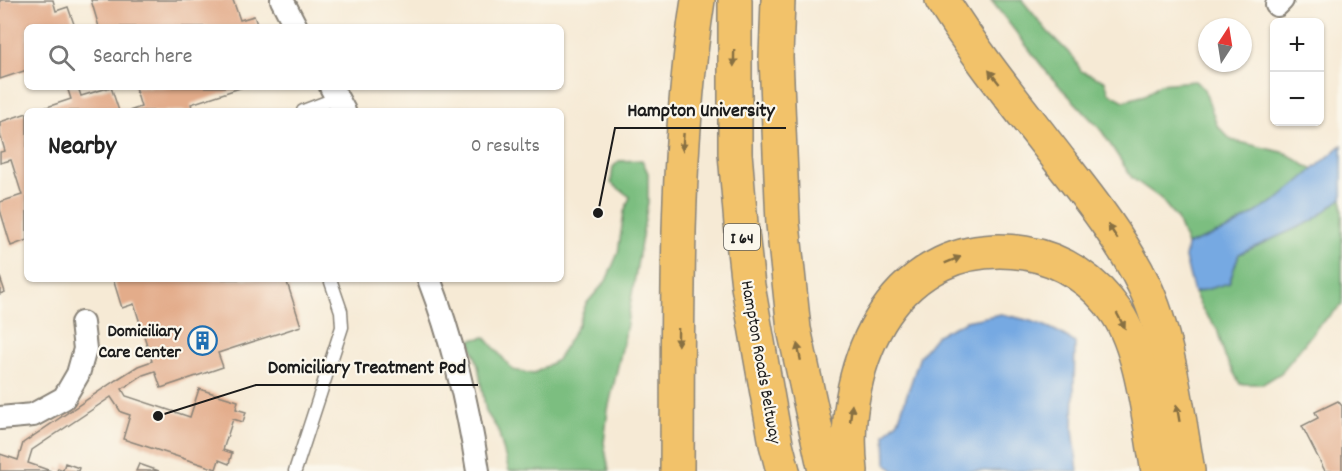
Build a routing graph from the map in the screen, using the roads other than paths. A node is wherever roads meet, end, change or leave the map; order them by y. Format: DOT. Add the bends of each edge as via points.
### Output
graph roads {
  1 [pos="282,0"];
  2 [pos="698,0"];
  3 [pos="735,0"];
  4 [pos="778,0"];
  5 [pos="942,0"];
  6 [pos="294,24"];
  7 [pos="337,99"];
  8 [pos="312,108"];
  9 [pos="331,282"];
  10 [pos="430,282"];
  11 [pos="82,323"];
  12 [pos="0,418"];
  13 [pos="295,471"];
  14 [pos="477,471"];
  15 [pos="677,471"];
  16 [pos="783,471"];
  17 [pos="825,471"];
  18 [pos="851,471"];
  19 [pos="1158,471"];
  20 [pos="1188,471"];
  1 -- 6 [label="street"];
  2 -- 15 [label="highway, one-way" via="681,169"];
  3 -- 16 [label="highway, Hampton Roads Beltway / I 64, one-way" via="735,153 741,224 750,297"];
  17 -- 4 [label="highway, Hampton Roads Beltway / I 64, one-way" via="794,329 783,224 776,57"];
  20 -- 5 [label="highway, one-way" via="1164,348 1145,287 1099,211 987,68"];
  7 -- 8 [label="lane"];
  9 -- 13 [label="lane" via="342,327"];
  10 -- 14 [label="street" via="455,358"];
  11 -- 12 [label="street" via="85,349 78,374 64,398 33,415"];
  18 -- 19 [label="highway, one-way" via="849,431 856,381 871,335 883,314 907,287 932,269 967,254 1009,251 1058,262 1077,273 1106,298 1119,316 1136,360"];
}
